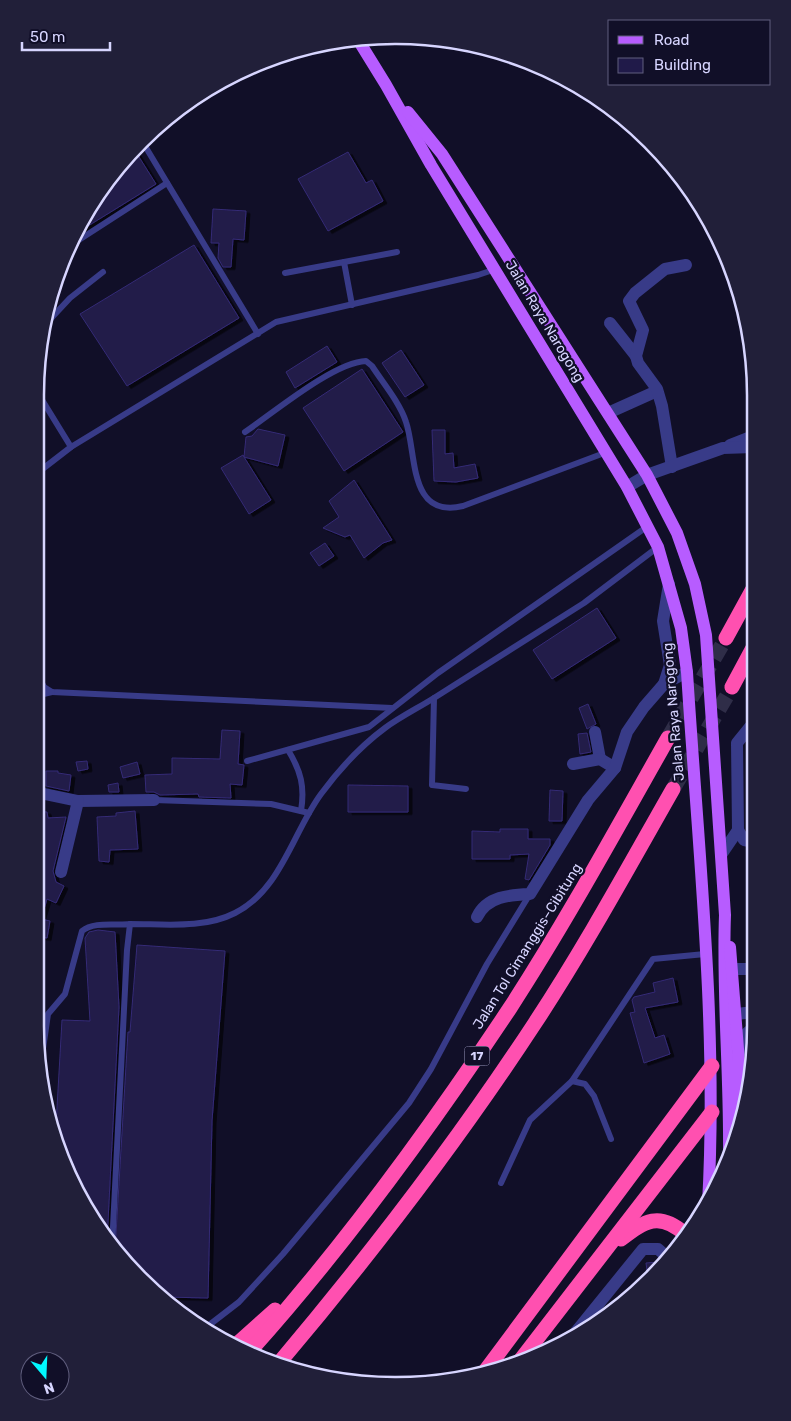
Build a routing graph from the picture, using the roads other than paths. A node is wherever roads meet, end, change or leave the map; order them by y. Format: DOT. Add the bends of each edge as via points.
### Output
graph roads {
  1 [pos="362,46"];
  2 [pos="386,85"];
  3 [pos="146,148"];
  4 [pos="167,184"];
  5 [pos="81,239"];
  6 [pos="397,252"];
  7 [pos="344,262"];
  8 [pos="686,265"];
  9 [pos="496,269"];
  10 [pos="103,272"];
  11 [pos="285,273"];
  12 [pos="352,305"];
  13 [pos="53,317"];
  14 [pos="610,323"];
  15 [pos="258,334"];
  16 [pos="636,356"];
  17 [pos="657,391"];
  18 [pos="44,403"];
  19 [pos="608,413"];
  20 [pos="245,432"];
  21 [pos="747,438"];
  22 [pos="71,447"];
  23 [pos="747,447"];
  24 [pos="723,448"];
  25 [pos="607,452"];
  26 [pos="44,468"];
  27 [pos="672,468"];
  28 [pos="647,475"];
  29 [pos="627,487"];
  30 [pos="648,526"];
  31 [pos="658,547"];
  32 [pos="669,582"];
  33 [pos="747,600"];
  34 [pos="726,638"];
  35 [pos="747,659"];
  36 [pos="687,672"];
  37 [pos="664,684"];
  38 [pos="44,686"];
  39 [pos="732,687"];
  40 [pos="52,692"];
  41 [pos="44,694"];
  42 [pos="434,698"];
  43 [pos="392,708"];
  44 [pos="747,731"];
  45 [pos="595,732"];
  46 [pos="668,738"];
  47 [pos="288,750"];
  48 [pos="600,759"];
  49 [pos="247,761"];
  50 [pos="573,764"];
  51 [pos="615,768"];
  52 [pos="466,789"];
  53 [pos="673,789"];
  54 [pos="44,794"];
  55 [pos="154,800"];
  56 [pos="78,801"];
  57 [pos="301,811"];
  58 [pos="309,813"];
  59 [pos="738,830"];
  60 [pos="747,841"];
  61 [pos="721,855"];
  62 [pos="61,872"];
  63 [pos="530,894"];
  64 [pos="725,915"];
  65 [pos="477,917"];
  66 [pos="130,924"];
  67 [pos="705,954"];
  68 [pos="733,969"];
  69 [pos="747,969"];
  70 [pos="747,1013"];
  71 [pos="736,1014"];
  72 [pos="747,1037"];
  73 [pos="45,1039"];
  74 [pos="746,1044"];
  75 [pos="738,1048"];
  76 [pos="729,1065"];
  77 [pos="712,1066"];
  78 [pos="572,1081"];
  79 [pos="739,1100"];
  80 [pos="712,1112"];
  81 [pos="730,1112"];
  82 [pos="729,1138"];
  83 [pos="611,1139"];
  84 [pos="501,1183"];
  85 [pos="709,1185"];
  86 [pos="681,1231"];
  87 [pos="113,1235"];
  88 [pos="663,1253"];
  89 [pos="602,1254"];
  90 [pos="315,1274"];
  91 [pos="582,1323"];
  92 [pos="210,1324"];
  93 [pos="240,1341"];
  94 [pos="254,1347"];
  95 [pos="527,1351"];
  96 [pos="282,1359"];
  97 [pos="490,1364"];
  1 -- 2 [label="main road, Jalan Raya Narogong"];
  2 -- 9 [label="main road, Jalan Raya Narogong"];
  2 -- 19 [label="main road, Jalan Raya Narogong" via="442,154"];
  3 -- 4 [label="lane"];
  4 -- 5 [label="lane"];
  4 -- 15 [label="lane"];
  6 -- 7 [label="lane"];
  7 -- 11 [label="lane"];
  7 -- 12 [label="lane"];
  8 -- 16 [label="street" via="665,269 630,298 644,330"];
  9 -- 12 [label="lane"];
  9 -- 25 [label="main road, Jalan Raya Narogong"];
  10 -- 13 [label="lane" via="70,298"];
  12 -- 15 [label="lane" via="276,322"];
  14 -- 16 [label="street"];
  15 -- 22 [label="lane"];
  16 -- 17 [label="street"];
  17 -- 19 [label="street"];
  17 -- 27 [label="street"];
  18 -- 22 [label="lane"];
  19 -- 28 [label="main road, Jalan Raya Narogong"];
  20 -- 25 [label="lane" via="319,380 366,361 406,420 420,488 439,506 450,509 463,506"];
  21 -- 24 [label="street"];
  22 -- 26 [label="lane"];
  23 -- 24 [label="street"];
  24 -- 27 [label="street"];
  25 -- 29 [label="main road, Jalan Raya Narogong"];
  27 -- 28 [label="street"];
  28 -- 29 [label="street"];
  28 -- 61 [label="main road, Jalan Raya Narogong" via="677,533 695,584 706,635"];
  29 -- 30 [label="main road, Jalan Raya Narogong"];
  30 -- 31 [label="main road, Jalan Raya Narogong"];
  30 -- 43 [label="lane"];
  31 -- 32 [label="main road, Jalan Raya Narogong"];
  31 -- 42 [label="lane" via="584,603"];
  32 -- 36 [label="main road, Jalan Raya Narogong" via="681,628"];
  32 -- 37 [label="street" via="663,621 670,665"];
  33 -- 34 [label="highway"];
  35 -- 39 [label="highway"];
  36 -- 37 [label="street"];
  36 -- 67 [label="main road, Jalan Raya Narogong"];
  37 -- 51 [label="street" via="627,732"];
  38 -- 40 [label="lane"];
  40 -- 41 [label="lane"];
  40 -- 43 [label="lane"];
  42 -- 52 [label="lane" via="432,785"];
  42 -- 58 [label="lane" via="384,729 349,763"];
  43 -- 47 [label="lane" via="369,727"];
  44 -- 59 [label="street" via="737,743"];
  45 -- 48 [label="street"];
  46 -- 90 [label="highway, Jalan Tol Cimanggis–Cibitung / 17" via="511,1006 379,1194"];
  47 -- 49 [label="lane"];
  47 -- 57 [label="lane" via="302,779"];
  48 -- 50 [label="street"];
  48 -- 51 [label="street"];
  51 -- 63 [label="street" via="588,800"];
  53 -- 96 [label="highway, 17" via="536,1022 471,1117 403,1212"];
  54 -- 56 [label="street"];
  55 -- 56 [label="street"];
  55 -- 57 [label="lane" via="271,804"];
  56 -- 62 [label="street"];
  57 -- 58 [label="lane"];
  58 -- 66 [label="lane" via="291,851 263,890 235,913 207,924"];
  59 -- 60 [label="street"];
  59 -- 61 [label="street"];
  61 -- 64 [label="main road, Jalan Raya Narogong"];
  63 -- 65 [label="street" via="496,898 480,909"];
  63 -- 92 [label="lane" via="409,1103 239,1302"];
  64 -- 68 [label="main road"];
  64 -- 76 [label="main road, Jalan Raya Narogong" via="723,961"];
  66 -- 73 [label="lane" via="95,925 82,931 65,994 48,1014"];
  66 -- 87 [label="lane"];
  67 -- 77 [label="main road, Jalan Raya Narogong"];
  67 -- 78 [label="lane" via="653,959"];
  68 -- 69 [label="street"];
  68 -- 71 [label="main road"];
  70 -- 71 [label="street"];
  71 -- 75 [label="main road"];
  72 -- 75 [label="street"];
  74 -- 75 [label="street"];
  75 -- 79 [label="main road"];
  76 -- 77 [label="main road"];
  76 -- 81 [label="main road, Jalan Raya Narogong"];
  77 -- 80 [label="main road, Jalan Raya Narogong"];
  77 -- 97 [label="highway"];
  78 -- 83 [label="lane" via="585,1084 594,1096"];
  78 -- 84 [label="lane" via="530,1120"];
  80 -- 81 [label="main road"];
  80 -- 85 [label="main road, Jalan Raya Narogong"];
  80 -- 89 [label="highway"];
  81 -- 82 [label="main road, Jalan Raya Narogong"];
  86 -- 89 [label="highway" via="673,1224 659,1220 642,1223"];
  88 -- 91 [label="street" via="658,1249 643,1250"];
  89 -- 95 [label="highway"];
  90 -- 93 [label="highway"];
  90 -- 94 [label="highway, Jalan Tol Cimanggis–Cibitung / 17"];
}
